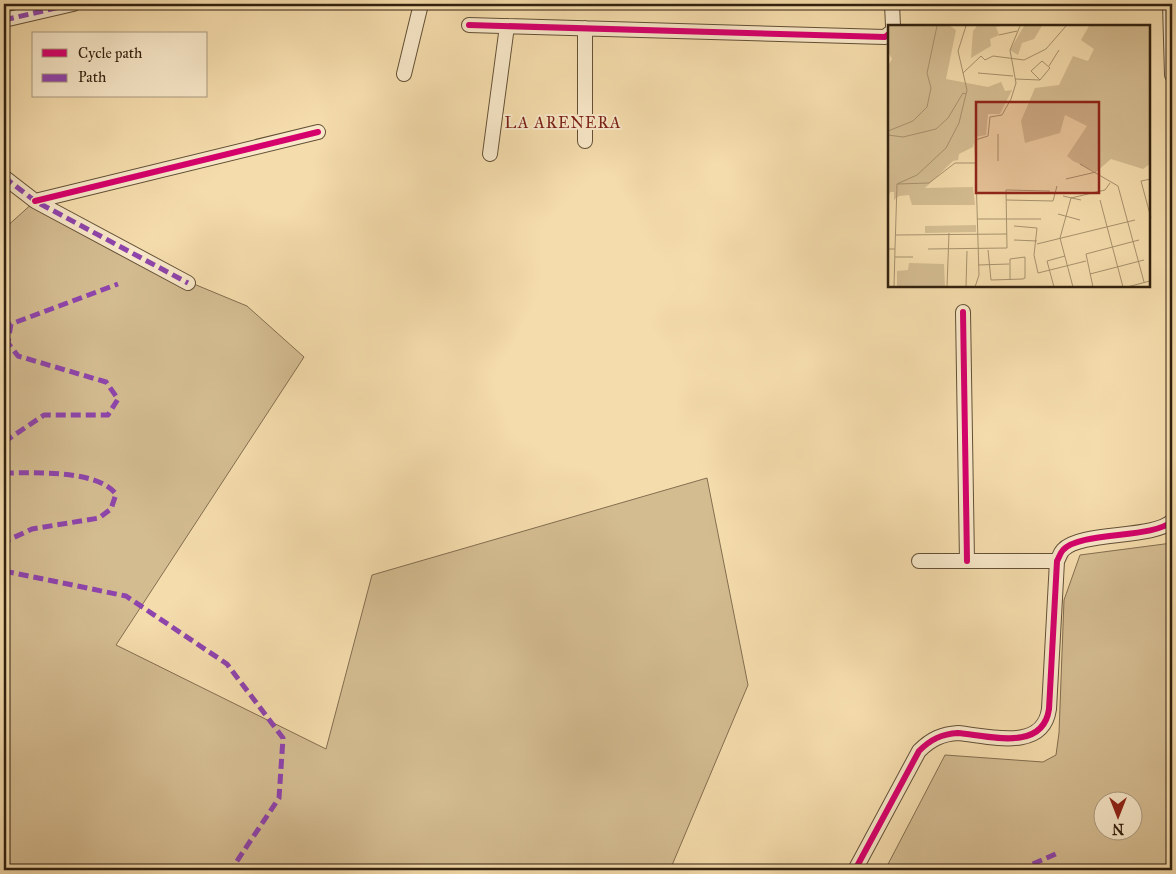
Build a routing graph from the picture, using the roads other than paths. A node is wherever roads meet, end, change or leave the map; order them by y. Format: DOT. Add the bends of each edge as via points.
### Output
graph roads {
  1 [pos="73,4"];
  2 [pos="421,4"];
  3 [pos="892,4"];
  4 [pos="1170,4"];
  5 [pos="4,20"];
  6 [pos="469,25"];
  7 [pos="893,25"];
  8 [pos="507,26"];
  9 [pos="585,28"];
  10 [pos="888,34"];
  11 [pos="404,74"];
  12 [pos="1172,75"];
  13 [pos="318,132"];
  14 [pos="585,141"];
  15 [pos="490,154"];
  16 [pos="4,178"];
  17 [pos="35,201"];
  18 [pos="188,283"];
  19 [pos="963,312"];
  20 [pos="1172,521"];
  21 [pos="919,561"];
  22 [pos="968,561"];
  23 [pos="1057,561"];
  24 [pos="855,870"];
  1 -- 5 [label="street"];
  2 -- 11 [label="street"];
  3 -- 7 [label="street"];
  4 -- 12 [label="street"];
  6 -- 8 [label="street"];
  8 -- 9 [label="street"];
  8 -- 15 [label="street"];
  9 -- 10 [label="street"];
  9 -- 14 [label="street"];
  13 -- 17 [label="street"];
  16 -- 17 [label="street"];
  17 -- 18 [label="street"];
  19 -- 22 [label="street"];
  20 -- 23 [label="street" via="1159,529 1077,543 1063,550"];
  21 -- 22 [label="street"];
  22 -- 23 [label="street"];
  23 -- 24 [label="street" via="1049,709 1045,723 1034,734 1020,738 949,733 932,739 919,751"];
}
